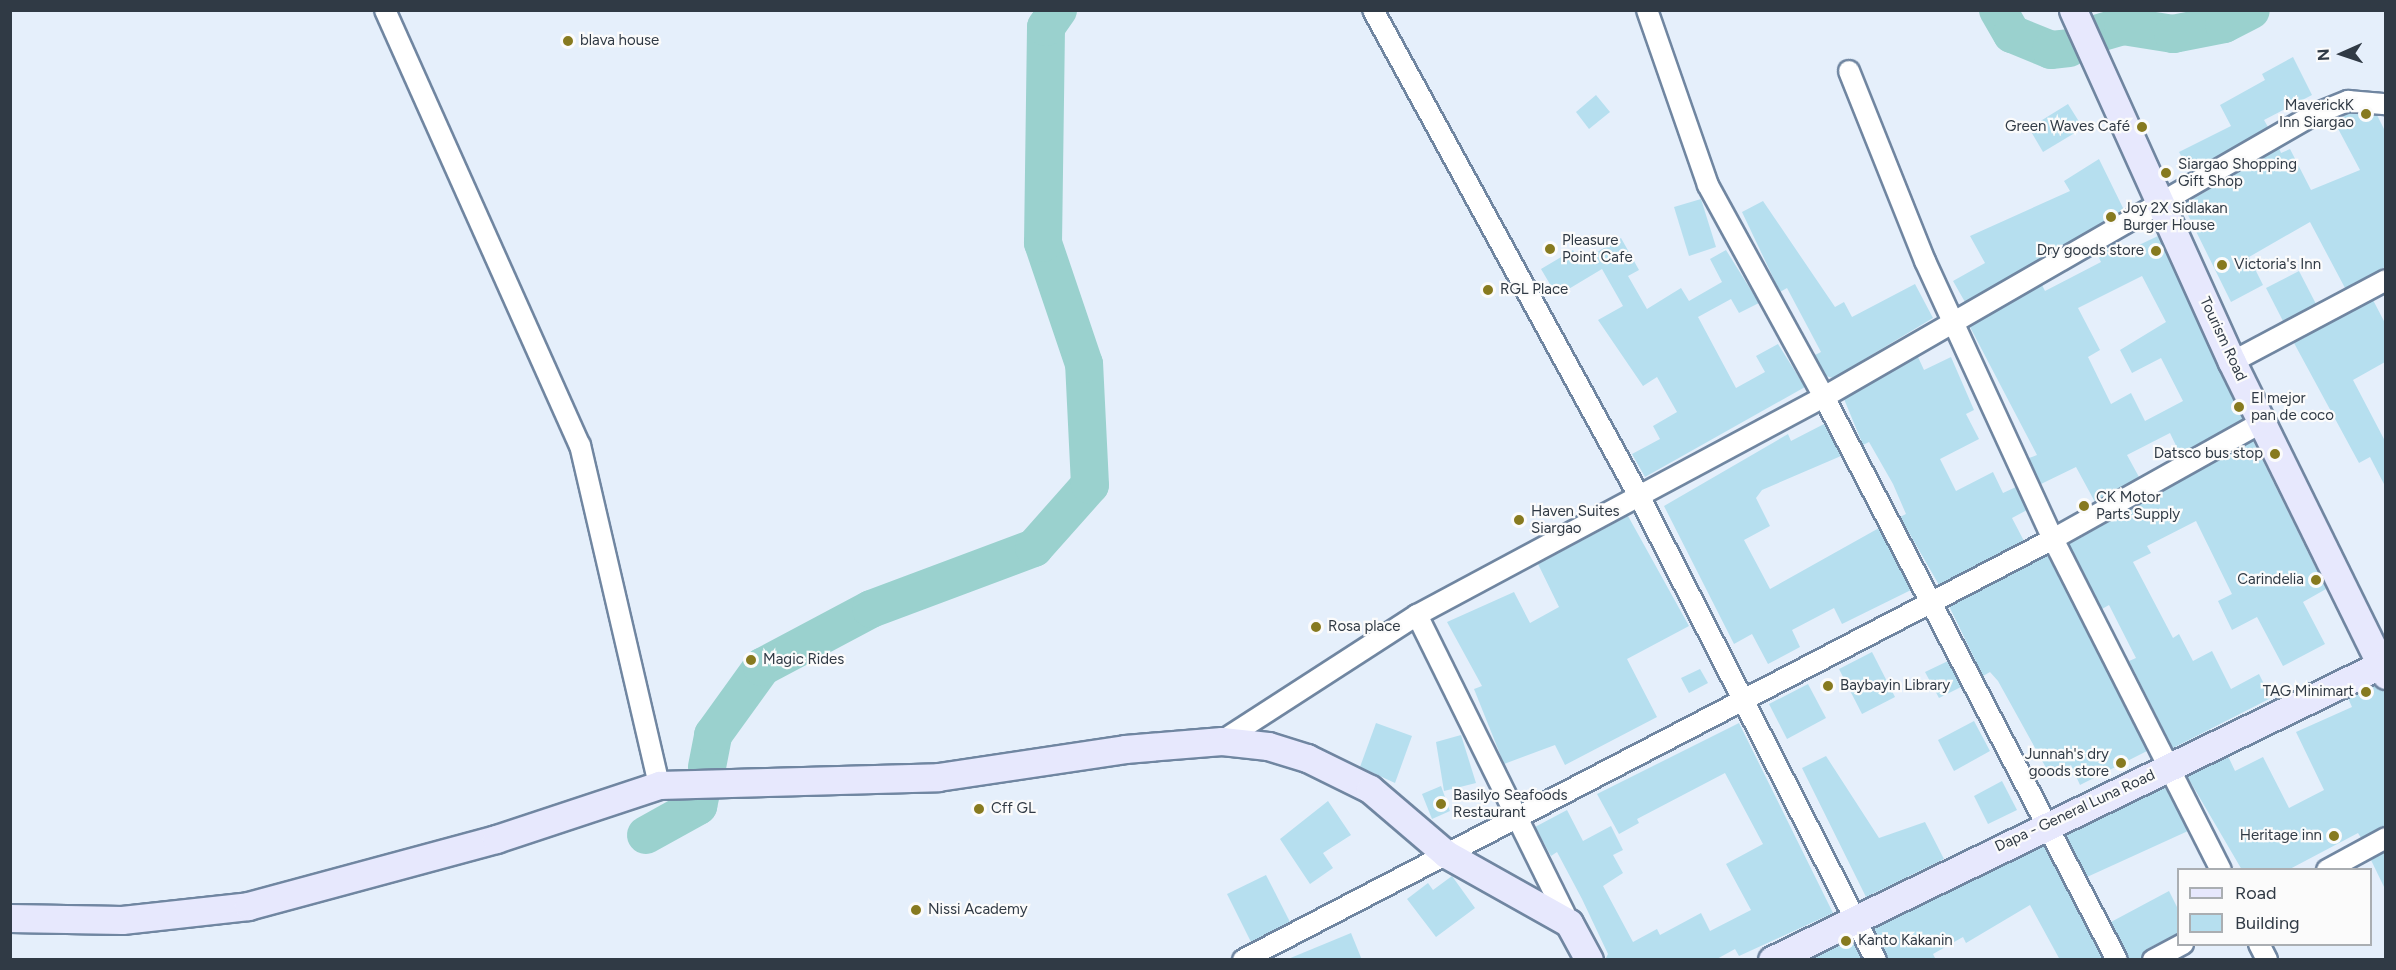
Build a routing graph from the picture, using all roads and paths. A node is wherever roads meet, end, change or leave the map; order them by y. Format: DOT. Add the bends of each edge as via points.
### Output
graph roads {
  1 [pos="385,10"];
  2 [pos="1373,10"];
  3 [pos="1647,10"];
  4 [pos="2073,10"];
  5 [pos="1849,71"];
  6 [pos="2385,104"];
  7 [pos="2162,205"];
  8 [pos="2385,280"];
  9 [pos="1953,323"];
  10 [pos="2232,362"];
  11 [pos="1824,397"];
  12 [pos="2262,422"];
  13 [pos="1639,496"];
  14 [pos="2054,539"];
  15 [pos="1932,600"];
  16 [pos="1417,615"];
  17 [pos="2384,667"];
  18 [pos="1741,699"];
  19 [pos="1222,741"];
  20 [pos="2170,766"];
  21 [pos="659,786"];
  22 [pos="1516,816"];
  23 [pos="2049,821"];
  24 [pos="2385,838"];
  25 [pos="1446,854"];
  26 [pos="2220,868"];
  27 [pos="2331,868"];
  28 [pos="10,918"];
  29 [pos="1855,920"];
  30 [pos="1569,923"];
  31 [pos="2181,946"];
  32 [pos="2260,946"];
  33 [pos="1243,960"];
  34 [pos="1589,960"];
  35 [pos="1772,960"];
  36 [pos="1876,960"];
  37 [pos="2117,960"];
  38 [pos="2153,960"];
  39 [pos="2267,960"];
  1 -- 21 [label="street" via="580,445"];
  2 -- 13 [label="street"];
  3 -- 11 [label="street" via="1708,185"];
  4 -- 7 [label="street, Tourism Road"];
  5 -- 9 [label="street"];
  6 -- 7 [label="street" via="2348,101 2313,115"];
  7 -- 9 [label="street"];
  7 -- 10 [label="street, Tourism Road"];
  8 -- 10 [label="street"];
  9 -- 11 [label="street"];
  9 -- 14 [label="street"];
  10 -- 12 [label="street, Tourism Road"];
  11 -- 13 [label="street"];
  11 -- 15 [label="street"];
  12 -- 14 [label="street"];
  12 -- 17 [label="street, Tourism Road"];
  13 -- 16 [label="street"];
  13 -- 18 [label="street"];
  14 -- 15 [label="street"];
  14 -- 20 [label="street"];
  15 -- 18 [label="street"];
  15 -- 23 [label="street"];
  16 -- 19 [label="street"];
  16 -- 22 [label="street"];
  17 -- 20 [label="street, Dapa - General Luna Road"];
  18 -- 22 [label="street"];
  18 -- 29 [label="street"];
  19 -- 21 [label="street" via="1125,749 938,777"];
  19 -- 25 [label="street" via="1268,746 1352,780 1408,818"];
  20 -- 23 [label="street, Dapa - General Luna Road"];
  20 -- 26 [label="street"];
  21 -- 28 [label="street" via="496,839 248,906 131,920"];
  22 -- 25 [label="street"];
  22 -- 30 [label="street"];
  23 -- 29 [label="street, Dapa - General Luna Road"];
  23 -- 37 [label="street"];
  24 -- 27 [label="street"];
  25 -- 30 [label="street"];
  25 -- 33 [label="street"];
  29 -- 35 [label="street, Dapa - General Luna Road"];
  29 -- 36 [label="street"];
  30 -- 34 [label="street"];
  31 -- 38 [label="street"];
  32 -- 39 [label="street"];
}
